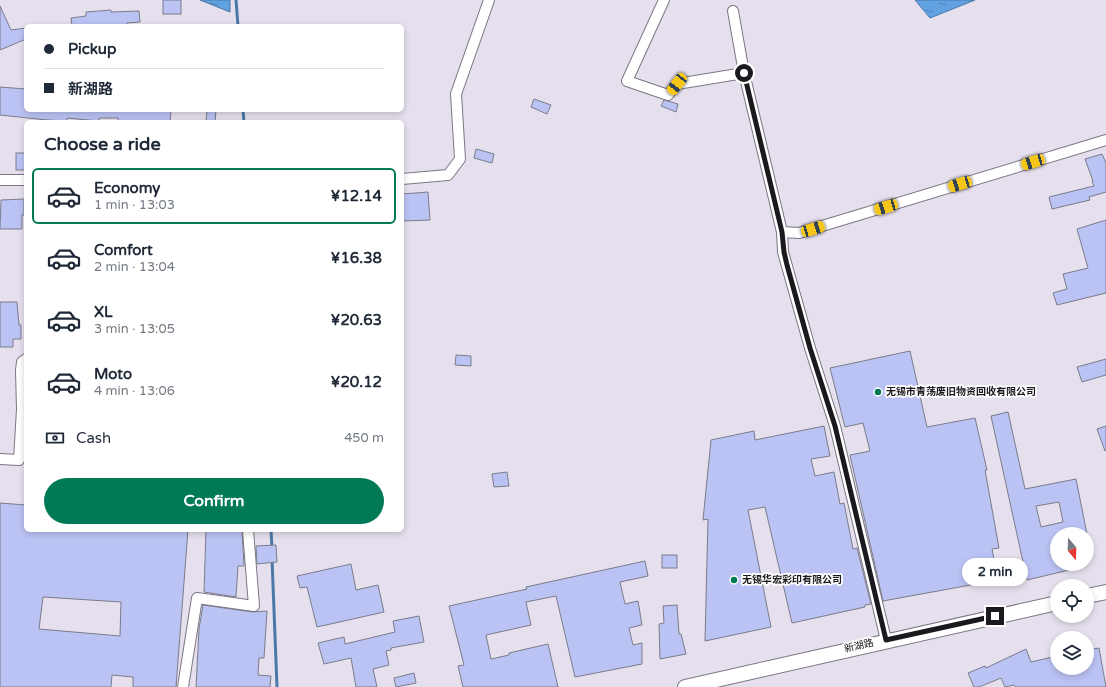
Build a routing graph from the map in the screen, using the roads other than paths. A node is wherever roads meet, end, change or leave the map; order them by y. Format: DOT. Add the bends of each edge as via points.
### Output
graph roads {
  1 [pos="489,0"];
  2 [pos="664,0"];
  3 [pos="733,11"];
  4 [pos="744,73"];
  5 [pos="1106,140"];
  6 [pos="404,179"];
  7 [pos="0,180"];
  8 [pos="24,180"];
  9 [pos="782,232"];
  10 [pos="24,361"];
  11 [pos="0,459"];
  12 [pos="248,532"];
  13 [pos="1106,592"];
  14 [pos="1094,595"];
  15 [pos="1050,605"];
  16 [pos="886,640"];
  17 [pos="183,687"];
  18 [pos="685,687"];
  1 -- 6 [label="street" via="456,94 460,159 448,175"];
  2 -- 4 [label="street" via="627,81 668,95 677,84"];
  3 -- 4 [label="street"];
  4 -- 9 [label="street"];
  5 -- 9 [label="street" via="799,233"];
  7 -- 8 [label="street"];
  9 -- 16 [label="street" via="784,252 810,348 835,426"];
  10 -- 11 [label="street" via="21,370 19,460"];
  12 -- 17 [label="street" via="254,606 197,598"];
  13 -- 14 [label="main road"];
  15 -- 16 [label="main road, 新湖路"];
  16 -- 18 [label="main road, 新湖路"];
}
